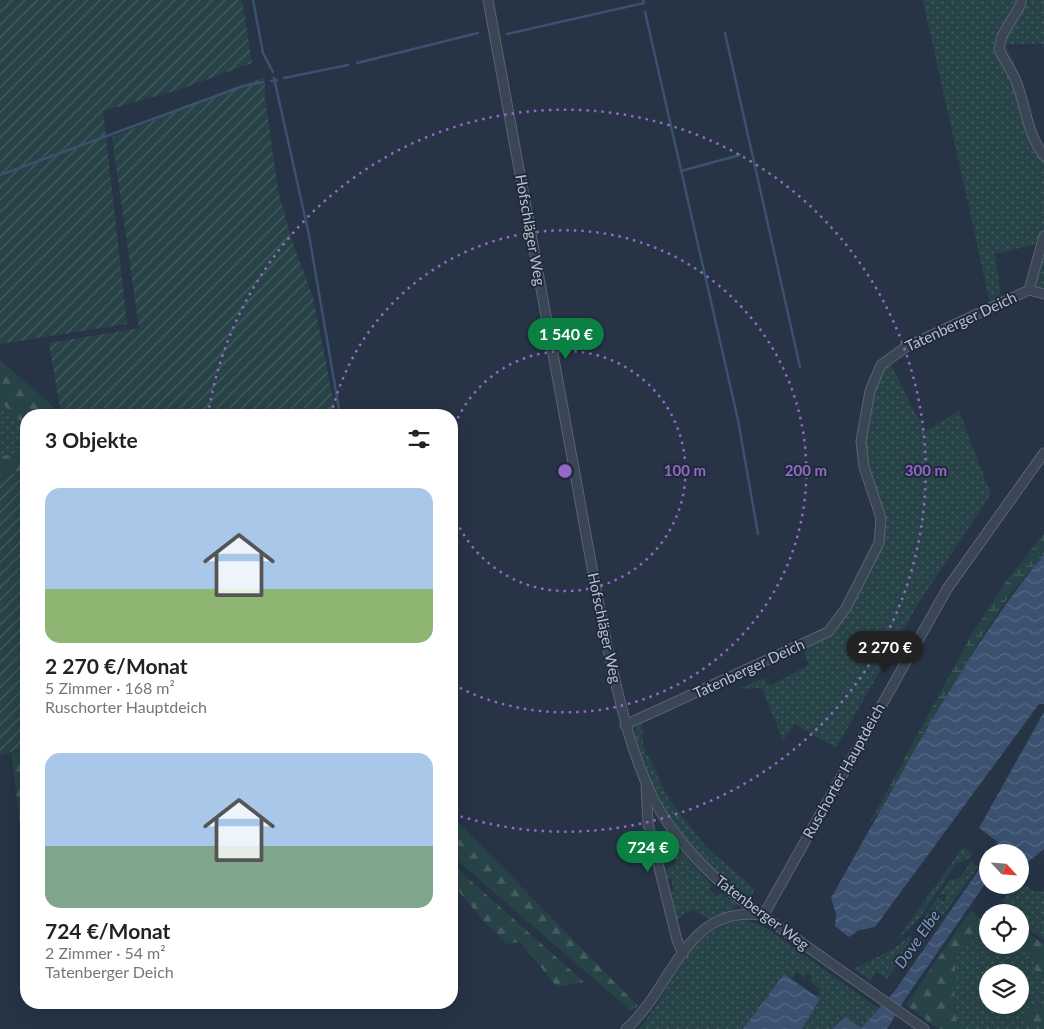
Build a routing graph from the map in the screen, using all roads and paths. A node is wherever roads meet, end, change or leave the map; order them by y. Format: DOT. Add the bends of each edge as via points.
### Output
graph roads {
  1 [pos="488,0"];
  2 [pos="1021,0"];
  3 [pos="1044,156"];
  4 [pos="1044,236"];
  5 [pos="1029,290"];
  6 [pos="1044,294"];
  7 [pos="1044,453"];
  8 [pos="625,725"];
  9 [pos="646,784"];
  10 [pos="763,916"];
  11 [pos="683,954"];
  12 [pos="626,1029"];
  13 [pos="924,1029"];
  1 -- 8 [label="street, Hofschläger Weg" via="598,601"];
  2 -- 3 [label="street" via="1002,36 999,49 1017,82 1027,125"];
  4 -- 5 [label="street"];
  5 -- 6 [label="street, Tatenberger Deich"];
  5 -- 8 [label="street, Tatenberger Deich" via="906,347 881,366 870,391 861,441 864,467 881,518 878,543 846,608 828,632"];
  7 -- 10 [label="street, Ruschorter Hauptdeich" via="947,589"];
  8 -- 9 [label="street, Tatenberger Weg"];
  9 -- 10 [label="street, Tatenberger Weg" via="658,809 694,857"];
  9 -- 11 [label="street" via="648,823 676,940"];
  10 -- 11 [label="street" via="743,913 718,920 699,934"];
  10 -- 13 [label="street, Tatenberger Weg"];
  11 -- 12 [label="street" via="644,1011"];
}
